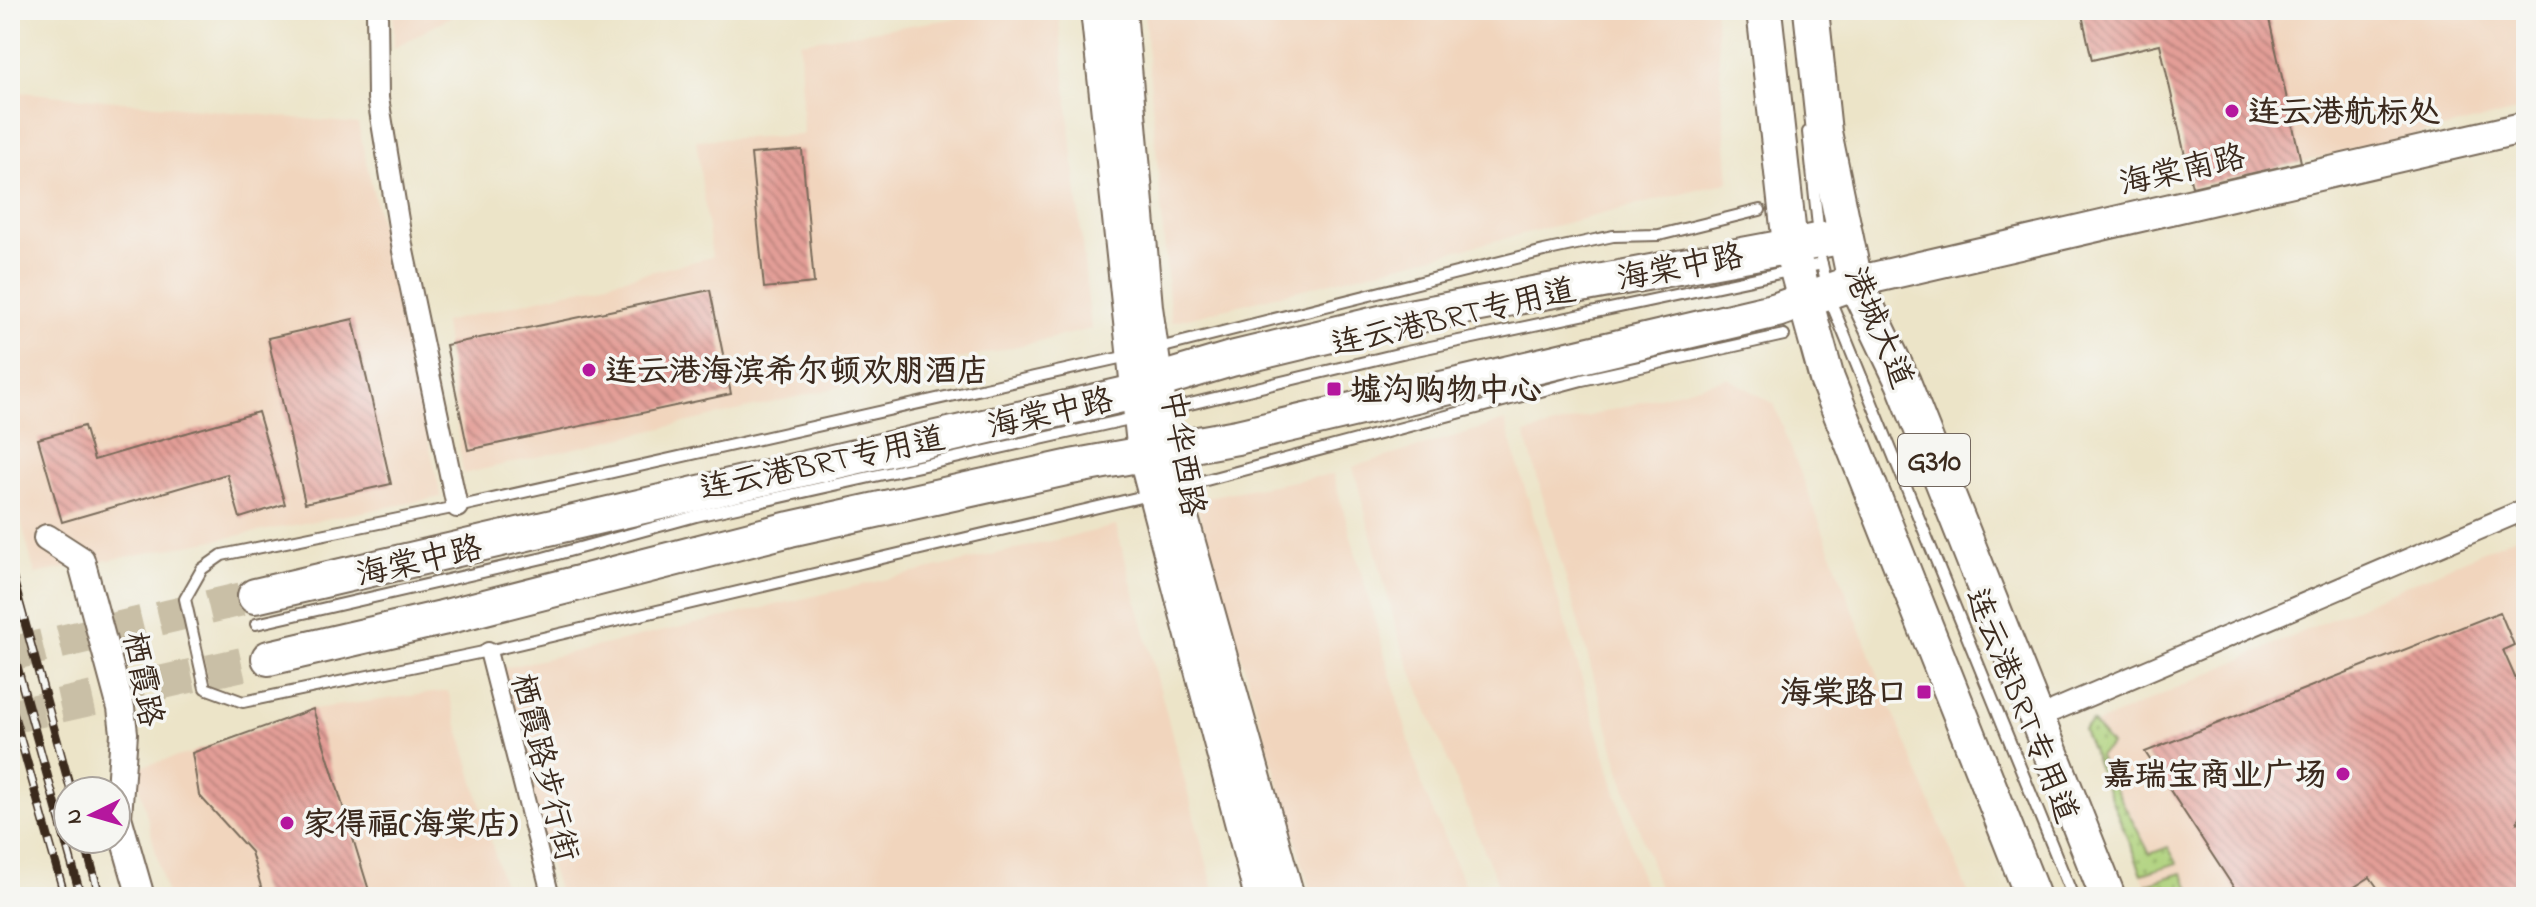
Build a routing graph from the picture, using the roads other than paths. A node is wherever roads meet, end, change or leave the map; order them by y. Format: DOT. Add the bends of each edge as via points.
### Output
graph roads {
  1 [pos="377,10"];
  2 [pos="1096,10"];
  3 [pos="1121,10"];
  4 [pos="1764,10"];
  5 [pos="1811,10"];
  6 [pos="1807,120"];
  7 [pos="2526,127"];
  8 [pos="1760,210"];
  9 [pos="1820,266"];
  10 [pos="1784,335"];
  11 [pos="1146,384"];
  12 [pos="1155,452"];
  13 [pos="1164,492"];
  14 [pos="457,507"];
  15 [pos="2526,509"];
  16 [pos="47,538"];
  17 [pos="256,610"];
  18 [pos="488,651"];
  19 [pos="269,658"];
  20 [pos="2055,710"];
  21 [pos="141,897"];
  22 [pos="551,897"];
  23 [pos="1260,897"];
  24 [pos="1289,897"];
  25 [pos="2033,897"];
  26 [pos="2073,897"];
  27 [pos="2108,897"];
  1 -- 14 [label="street" via="380,113"];
  2 -- 11 [label="main road, 中华西路"];
  3 -- 11 [label="main road"];
  4 -- 9 [label="main road, 港城大道 / G310"];
  5 -- 9 [label="main road, 港城大道 / G310" via="1824,132"];
  6 -- 9 [label="lane, 连云港BRT专用道"];
  7 -- 9 [label="main road, 海棠南路"];
  8 -- 11 [label="lane" via="1659,235 1613,236 1544,251"];
  9 -- 11 [label="main road, 海棠中路" via="1393,320"];
  9 -- 12 [label="main road, 海棠中路" via="1237,437"];
  9 -- 25 [label="main road, 港城大道 / G310" via="1827,379"];
  9 -- 26 [label="lane, 连云港BRT专用道"];
  9 -- 27 [label="main road, 港城大道 / G310" via="1903,382"];
  10 -- 13 [label="lane" via="1582,380"];
  11 -- 12 [label="main road, 中华西路"];
  11 -- 14 [label="lane"];
  11 -- 17 [label="main road, 海棠中路"];
  12 -- 13 [label="main road, 中华西路"];
  12 -- 19 [label="main road, 海棠中路" via="790,529"];
  13 -- 18 [label="lane"];
  13 -- 23 [label="main road, 中华西路"];
  13 -- 24 [label="main road"];
  14 -- 18 [label="lane" via="222,555 202,569 185,599 205,688 243,702"];
  15 -- 20 [label="street"];
  16 -- 21 [label="street, 栖霞路" via="81,560 98,616 124,733 118,817"];
  18 -- 22 [label="street, 栖霞路步行街"];
}
